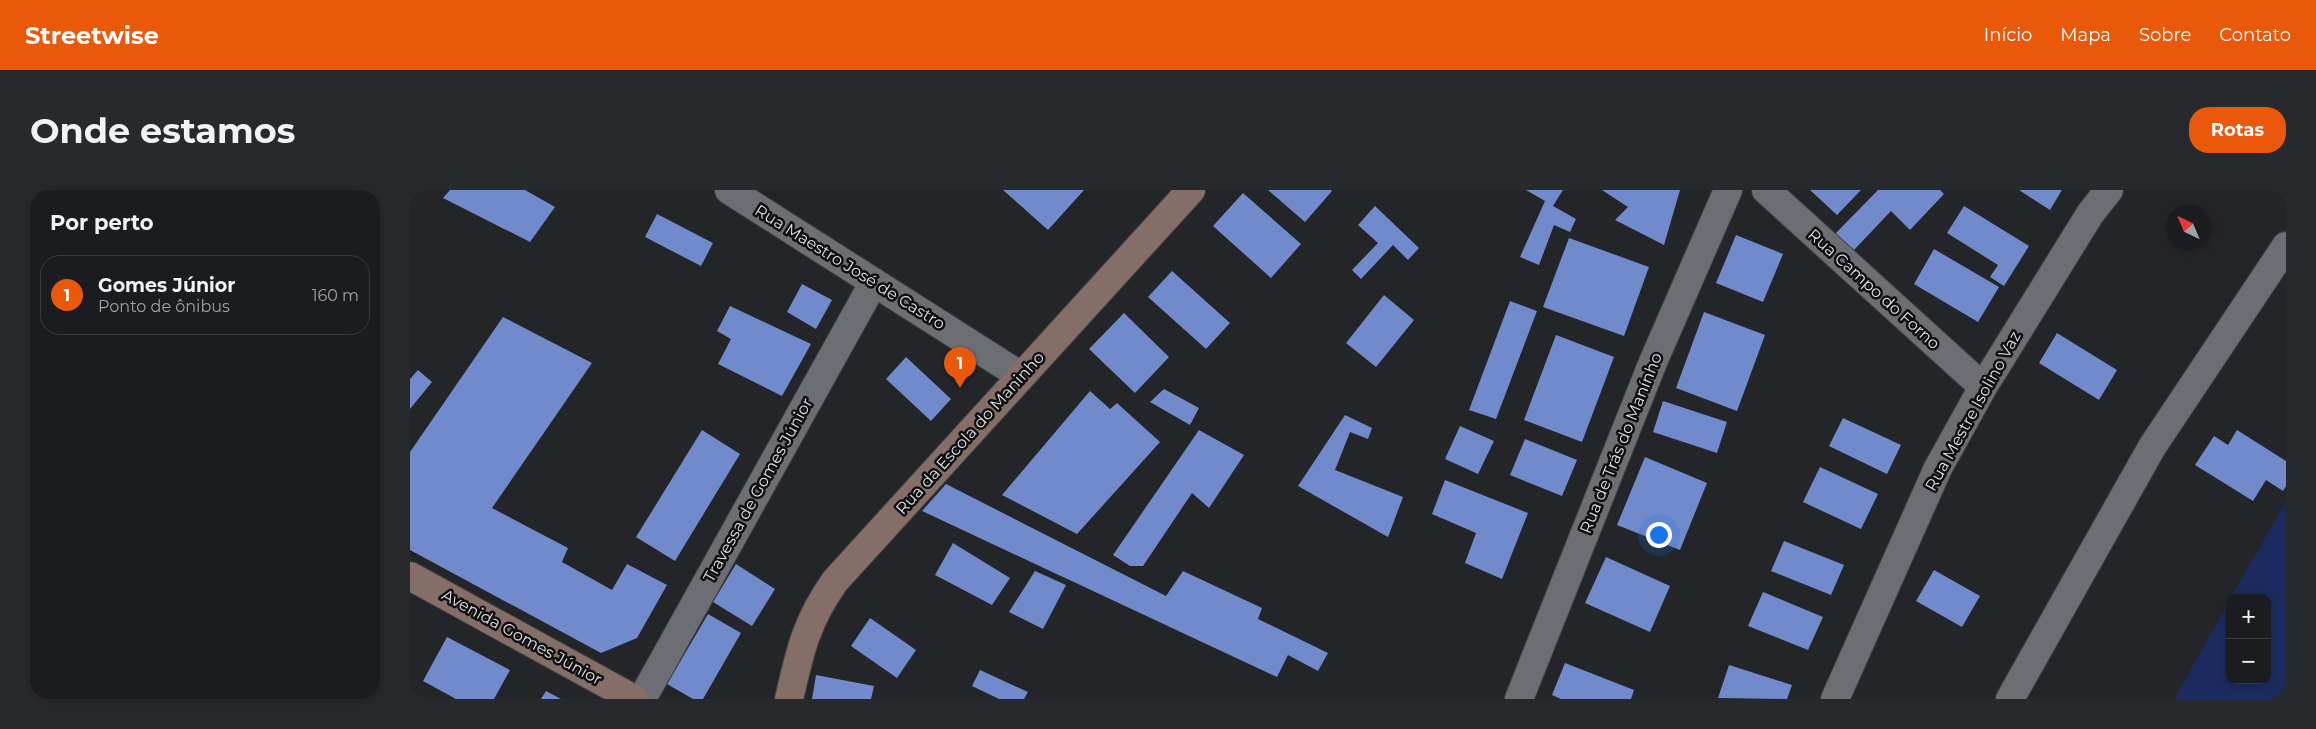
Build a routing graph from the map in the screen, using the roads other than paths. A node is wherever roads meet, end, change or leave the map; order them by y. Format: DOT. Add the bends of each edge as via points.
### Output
graph roads {
  1 [pos="729,190"];
  2 [pos="1191,190"];
  3 [pos="1728,190"];
  4 [pos="1766,190"];
  5 [pos="2109,190"];
  6 [pos="2286,246"];
  7 [pos="874,282"];
  8 [pos="1021,376"];
  9 [pos="1983,388"];
  10 [pos="410,576"];
  11 [pos="634,699"];
  12 [pos="642,699"];
  13 [pos="789,699"];
  14 [pos="1518,699"];
  15 [pos="1835,699"];
  16 [pos="2010,699"];
  1 -- 7 [label="street, Rua Maestro José de Castro"];
  2 -- 8 [label="main road, Rua da Escola do Maninho"];
  3 -- 14 [label="street, Rua de Trás do Manínho" via="1652,362"];
  4 -- 9 [label="street, Rua Campo do Forno"];
  5 -- 9 [label="street, Rua Mestre Isolino Vaz" via="2090,214"];
  6 -- 16 [label="street" via="2152,447"];
  7 -- 8 [label="street, Rua Maestro José de Castro"];
  7 -- 12 [label="street, Travessa de Gomes Júnior"];
  8 -- 13 [label="main road, Rua da Escola do Maninho" via="850,564 822,600 804,636"];
  9 -- 15 [label="street, Rua Mestre Isolino Vaz" via="1938,468"];
  10 -- 11 [label="main road, Avenida Gomes Júnior"];
}
